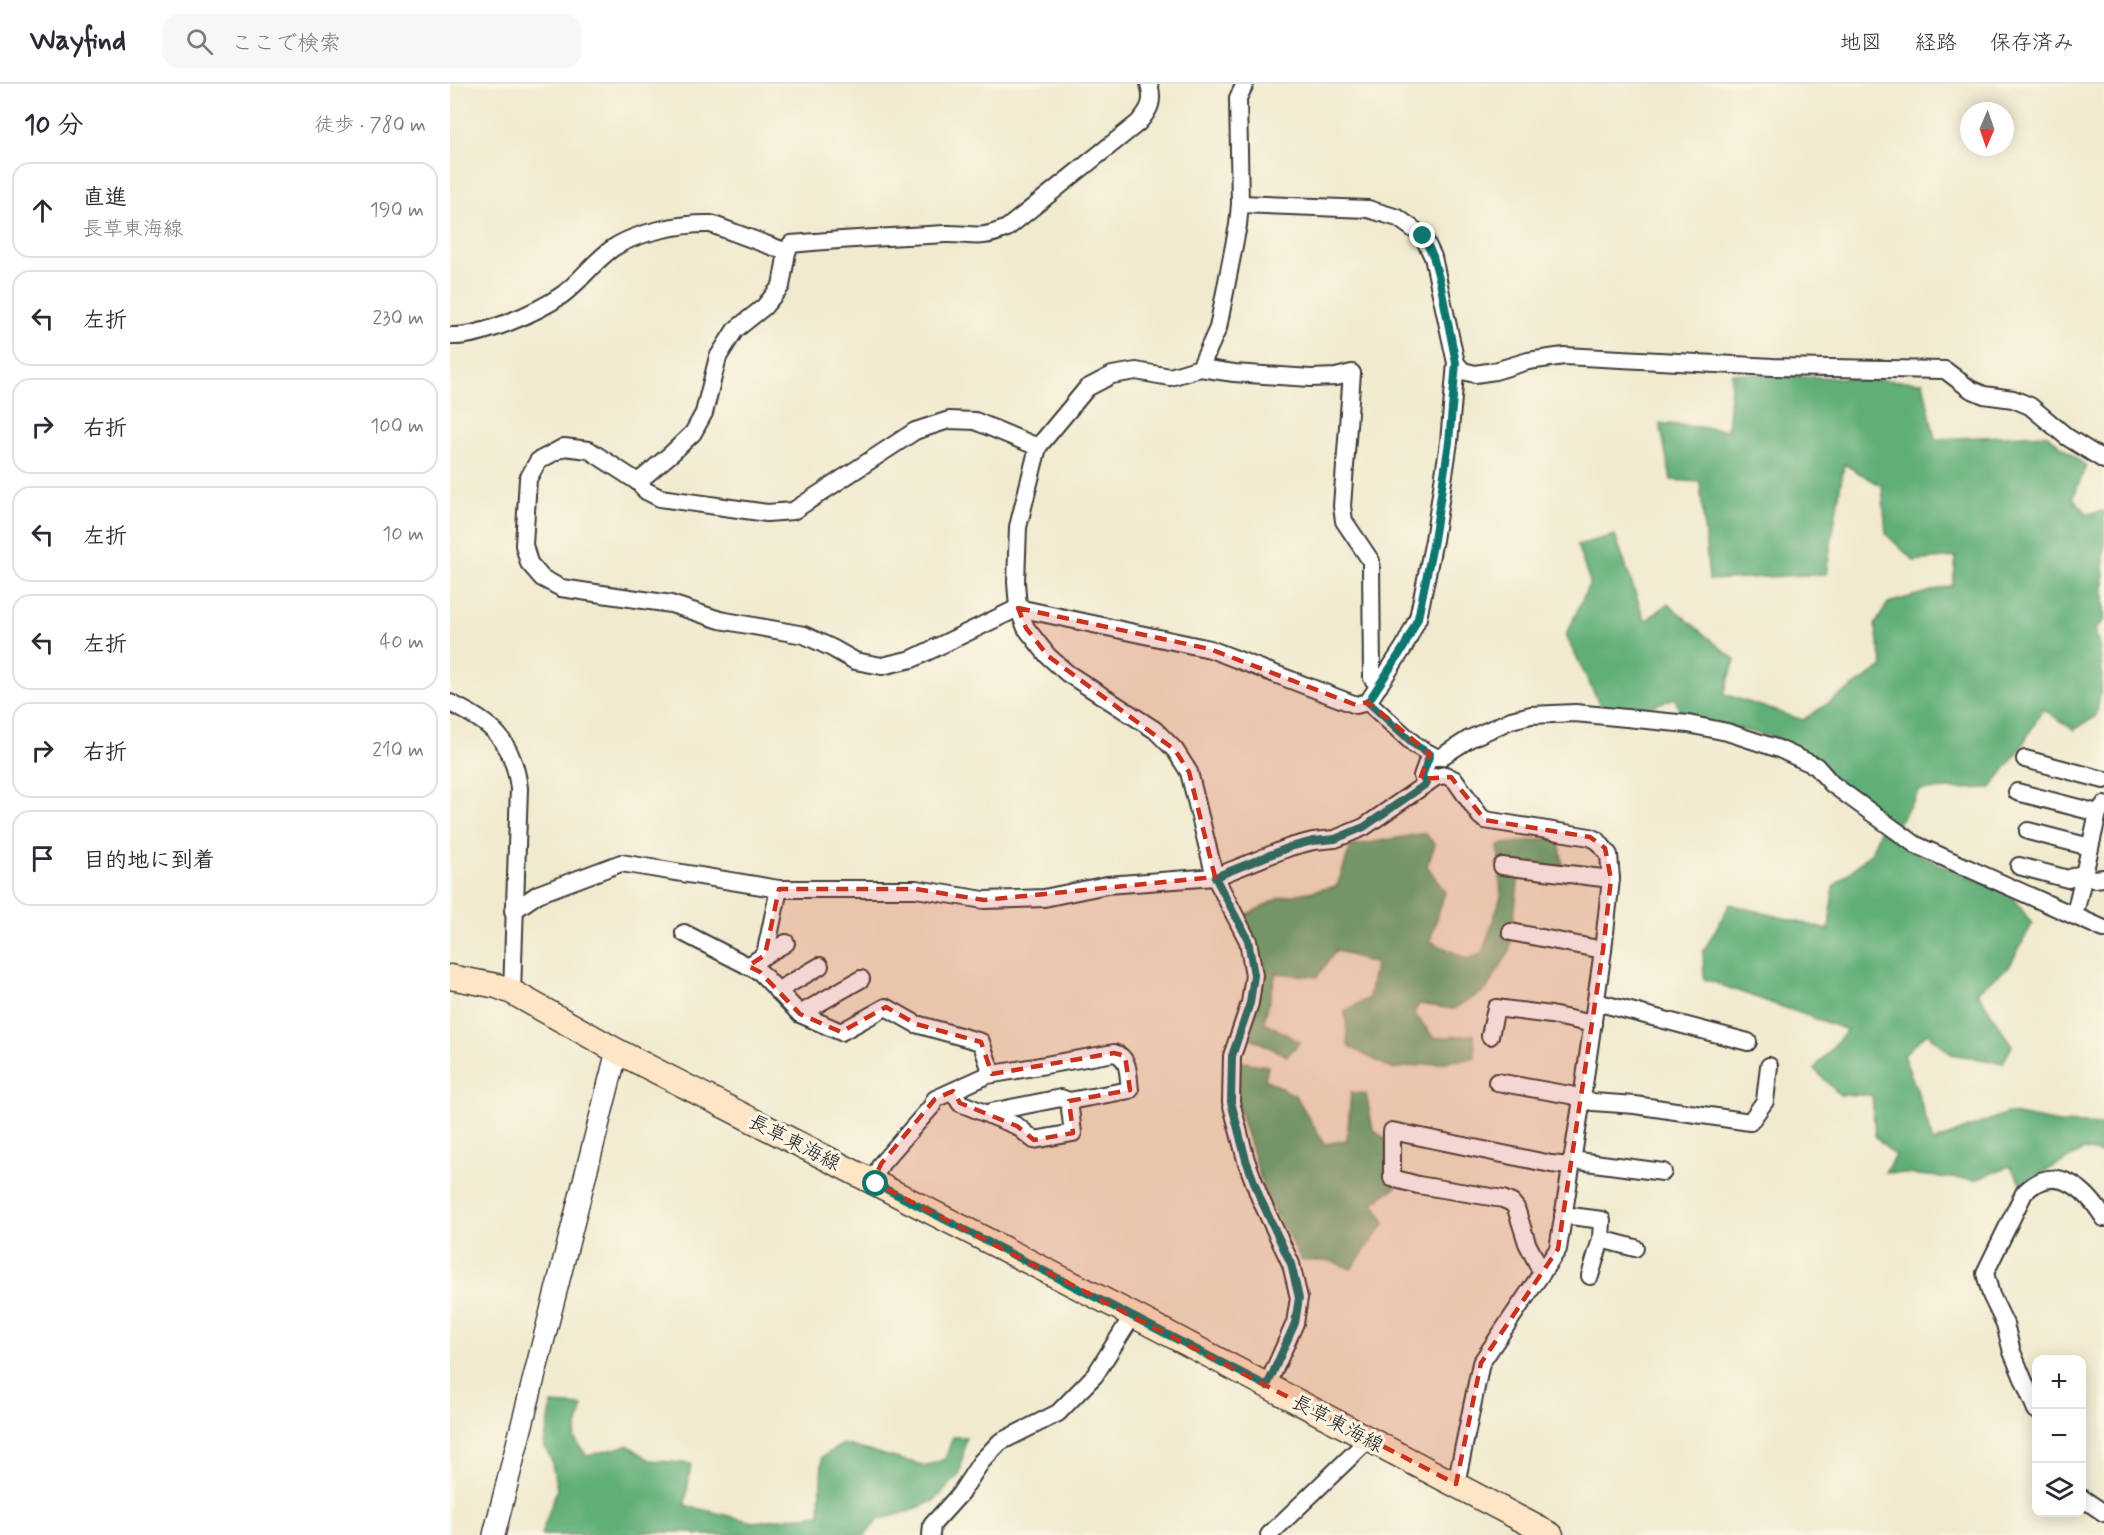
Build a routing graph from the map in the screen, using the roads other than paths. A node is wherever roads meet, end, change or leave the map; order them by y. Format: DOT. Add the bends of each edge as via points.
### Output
graph roads {
  1 [pos="1149,84"];
  2 [pos="1245,84"];
  3 [pos="1240,204"];
  4 [pos="787,252"];
  5 [pos="450,336"];
  6 [pos="1456,363"];
  7 [pos="1200,368"];
  8 [pos="1038,447"];
  9 [pos="2104,460"];
  10 [pos="638,482"];
  11 [pos="1018,608"];
  12 [pos="1379,686"];
  13 [pos="1368,702"];
  14 [pos="450,703"];
  15 [pos="1430,754"];
  16 [pos="2025,759"];
  17 [pos="2104,780"];
  18 [pos="1426,784"];
  19 [pos="2017,792"];
  20 [pos="2101,809"];
  21 [pos="2028,831"];
  22 [pos="2095,843"];
  23 [pos="1502,866"];
  24 [pos="2019,866"];
  25 [pos="2084,876"];
  26 [pos="1215,877"];
  27 [pos="2104,878"];
  28 [pos="1611,879"];
  29 [pos="779,889"];
  30 [pos="513,911"];
  31 [pos="2073,915"];
  32 [pos="2104,929"];
  33 [pos="1511,932"];
  34 [pos="684,933"];
  35 [pos="786,943"];
  36 [pos="1603,950"];
  37 [pos="765,955"];
  38 [pos="748,966"];
  39 [pos="820,966"];
  40 [pos="450,977"];
  41 [pos="861,979"];
  42 [pos="777,991"];
  43 [pos="512,992"];
  44 [pos="1596,1002"];
  45 [pos="800,1014"];
  46 [pos="1593,1024"];
  47 [pos="1490,1036"];
  48 [pos="1748,1042"];
  49 [pos="617,1051"];
  50 [pos="1769,1066"];
  51 [pos="993,1074"];
  52 [pos="1497,1082"];
  53 [pos="953,1091"];
  54 [pos="1582,1099"];
  55 [pos="1069,1101"];
  56 [pos="989,1115"];
  57 [pos="1571,1163"];
  58 [pos="1663,1172"];
  59 [pos="873,1182"];
  60 [pos="1563,1215"];
  61 [pos="2104,1218"];
  62 [pos="1601,1239"];
  63 [pos="1635,1248"];
  64 [pos="1542,1273"];
  65 [pos="1590,1276"];
  66 [pos="1133,1315"];
  67 [pos="1267,1386"];
  68 [pos="2037,1409"];
  69 [pos="1369,1439"];
  70 [pos="1456,1484"];
  71 [pos="2086,1501"];
  72 [pos="2104,1513"];
  73 [pos="494,1535"];
  74 [pos="931,1535"];
  75 [pos="1269,1535"];
  76 [pos="1551,1535"];
  1 -- 4 [label="street" via="1151,106 1138,123 994,234 857,238 791,244"];
  2 -- 3 [label="street" via="1238,98"];
  3 -- 6 [label="street" via="1368,209 1398,218 1423,236 1433,256"];
  3 -- 7 [label="street" via="1218,328"];
  4 -- 5 [label="street" via="711,224 673,227 613,248 562,295 541,307 483,331"];
  4 -- 10 [label="street" via="781,286 764,307 735,330 718,357 704,413 693,433"];
  6 -- 9 [label="street" via="1463,371 1475,374 1564,356 1773,367 1945,370 1984,395 2030,406 2067,437"];
  6 -- 12 [label="street" via="1449,442 1418,618"];
  7 -- 8 [label="street" via="1170,377 1136,371 1112,375 1087,388"];
  7 -- 12 [label="street" via="1311,378 1352,373 1342,506 1344,521 1371,561 1372,678"];
  8 -- 10 [label="street" via="975,421 949,420 915,431 793,511 767,513 660,498"];
  8 -- 11 [label="street" via="1018,527"];
  10 -- 11 [label="street" via="589,450 564,447 538,461 528,479 524,545 529,563 542,578 561,588 671,604 720,620 804,635 855,662 882,666 912,659"];
  11 -- 13 [label="street" via="1210,649 1356,705"];
  11 -- 26 [label="street" via="1026,628 1048,656 1067,673 1155,730 1175,750 1189,772"];
  12 -- 13 [label="street"];
  13 -- 15 [label="street"];
  14 -- 30 [label="street" via="498,733 517,766"];
  15 -- 18 [label="street" via="1422,776"];
  15 -- 31 [label="street" via="1441,757 1469,739 1531,715 1575,713 1688,724 1727,732 1816,766 1832,784 1916,845"];
  16 -- 17 [label="street"];
  18 -- 26 [label="street" via="1364,827 1335,839 1290,847"];
  18 -- 28 [label="street" via="1436,777 1451,777 1485,820 1598,841 1609,855"];
  19 -- 20 [label="street"];
  20 -- 22 [label="street"];
  21 -- 22 [label="street"];
  22 -- 25 [label="street"];
  23 -- 28 [label="street"];
  24 -- 25 [label="street" via="2068,879"];
  25 -- 27 [label="street"];
  25 -- 31 [label="street"];
  26 -- 29 [label="street" via="1107,885 1044,898 984,900 916,889"];
  26 -- 67 [label="street" via="1248,940 1254,975 1250,1003 1232,1056 1231,1102 1246,1160 1291,1264 1299,1298 1295,1323"];
  28 -- 36 [label="street"];
  29 -- 30 [label="street" via="621,863 538,894"];
  29 -- 37 [label="street"];
  30 -- 43 [label="street"];
  31 -- 32 [label="street"];
  33 -- 36 [label="street"];
  34 -- 38 [label="street"];
  35 -- 37 [label="street"];
  36 -- 44 [label="street"];
  37 -- 38 [label="street"];
  38 -- 42 [label="street" via="760,972"];
  39 -- 42 [label="street"];
  40 -- 43 [label="main road, 長草東海線"];
  41 -- 45 [label="street"];
  42 -- 45 [label="street"];
  43 -- 49 [label="main road, 長草東海線"];
  44 -- 46 [label="street"];
  44 -- 48 [label="street"];
  45 -- 51 [label="street" via="841,1032 886,1008 916,1024 981,1042"];
  46 -- 47 [label="street" via="1496,1008"];
  46 -- 54 [label="street"];
  49 -- 59 [label="main road, 長草東海線"];
  49 -- 73 [label="street"];
  50 -- 54 [label="street" via="1764,1101 1750,1122"];
  51 -- 53 [label="street"];
  51 -- 55 [label="street" via="1114,1053 1125,1059 1130,1090"];
  52 -- 54 [label="street"];
  53 -- 56 [label="street" via="960,1103"];
  53 -- 59 [label="street" via="935,1099 881,1164"];
  54 -- 57 [label="street"];
  55 -- 56 [label="street" via="1061,1098"];
  55 -- 56 [label="street" via="1073,1133 1034,1140 1017,1126"];
  57 -- 58 [label="street"];
  57 -- 60 [label="street"];
  57 -- 64 [label="street" via="1551,1164 1392,1131 1392,1178 1512,1203"];
  59 -- 66 [label="main road, 長草東海線"];
  60 -- 62 [label="street" via="1602,1220"];
  60 -- 64 [label="street" via="1558,1249"];
  61 -- 68 [label="street" via="2082,1189 2068,1182 2044,1179 2034,1183 2024,1193 1985,1273"];
  62 -- 63 [label="street"];
  62 -- 65 [label="street"];
  64 -- 70 [label="street" via="1481,1363"];
  66 -- 67 [label="main road, 長草東海線"];
  66 -- 74 [label="street" via="1095,1375 1058,1413 1000,1442 932,1525"];
  67 -- 69 [label="main road, 長草東海線"];
  69 -- 70 [label="main road, 長草東海線"];
  69 -- 75 [label="street"];
  70 -- 76 [label="main road, 長草東海線"];
  71 -- 72 [label="street"];
}
